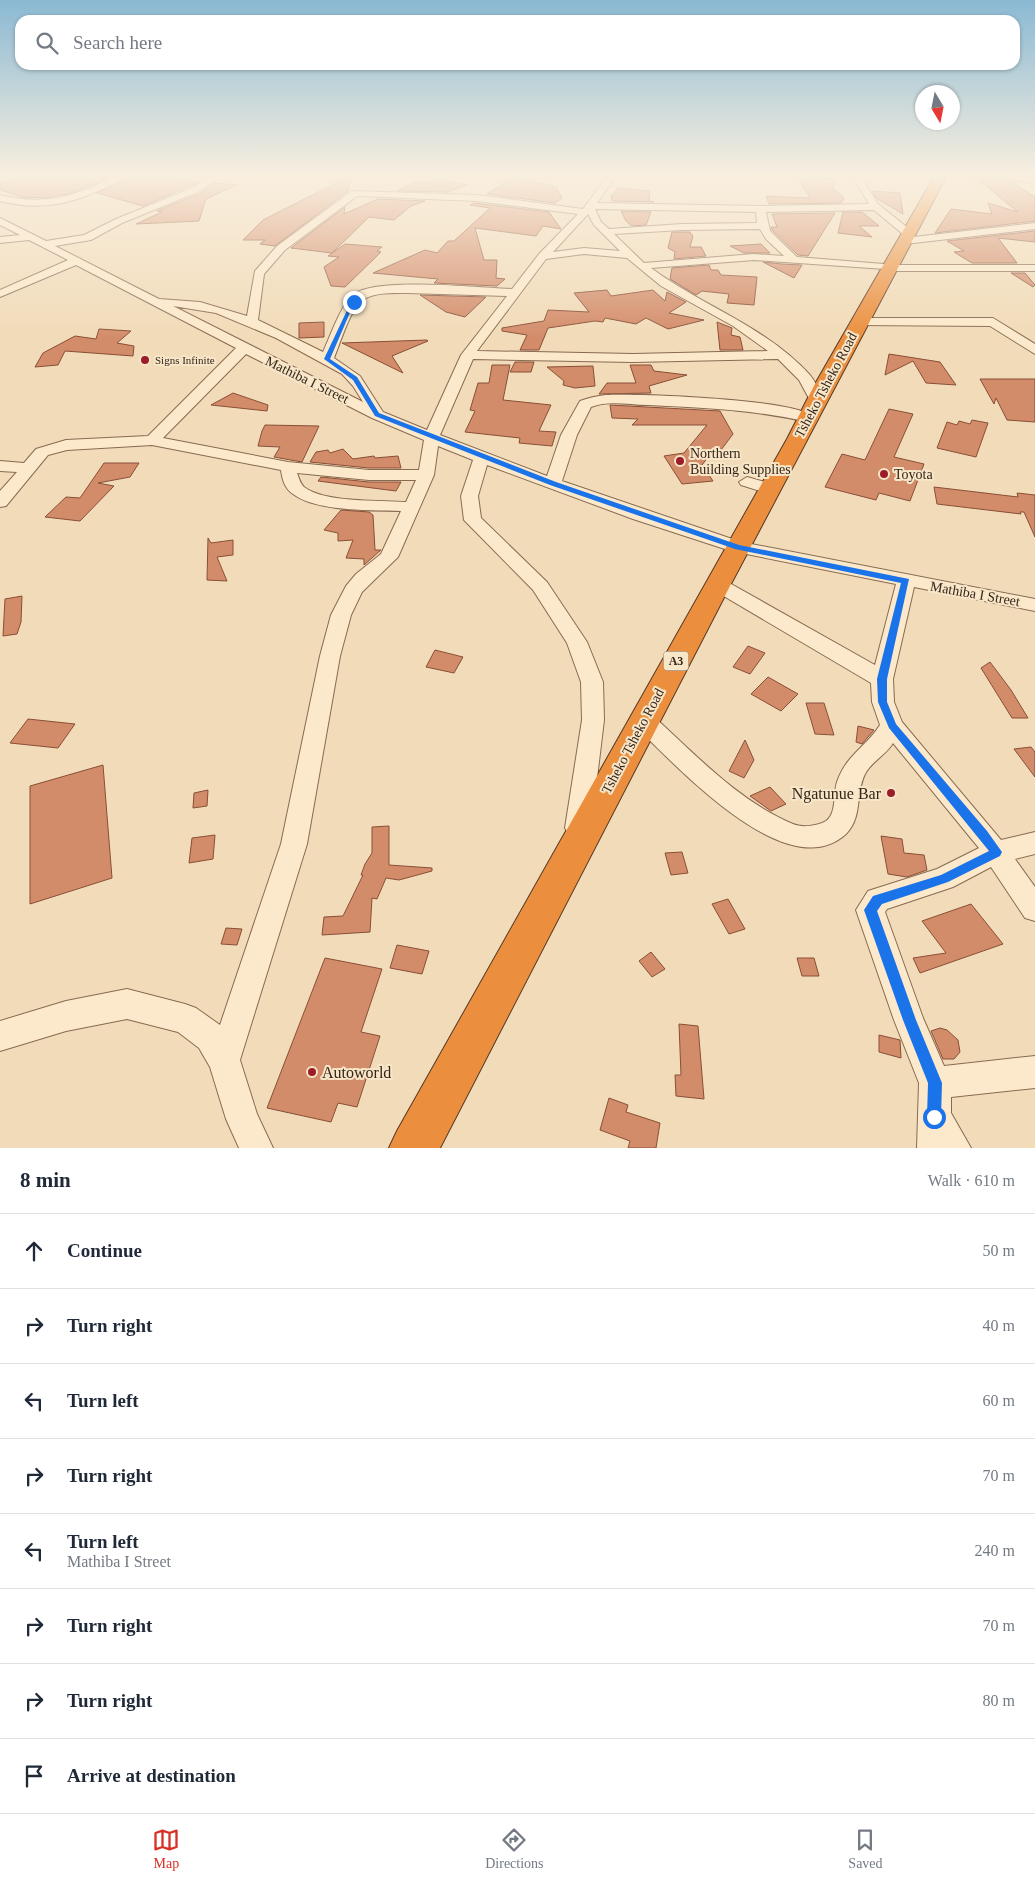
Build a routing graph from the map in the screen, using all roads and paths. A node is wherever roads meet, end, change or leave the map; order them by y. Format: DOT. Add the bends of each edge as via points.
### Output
graph roads {
  1 [pos="19,231"];
  2 [pos="101,231"];
  3 [pos="304,231"];
  4 [pos="567,231"];
  5 [pos="628,231"];
  6 [pos="764,231"];
  7 [pos="888,231"];
  8 [pos="910,231"];
  9 [pos="1011,231"];
  10 [pos="606,232"];
  11 [pos="31,237"];
  12 [pos="0,240"];
  13 [pos="46,244"];
  14 [pos="898,252"];
  15 [pos="630,255"];
  16 [pos="543,256"];
  17 [pos="793,258"];
  18 [pos="76,261"];
  19 [pos="641,266"];
  20 [pos="1035,268"];
  21 [pos="514,293"];
  22 [pos="0,294"];
  23 [pos="154,303"];
  24 [pos="859,322"];
  25 [pos="252,323"];
  26 [pos="242,349"];
  27 [pos="1035,350"];
  28 [pos="468,355"];
  29 [pos="781,355"];
  30 [pos="327,359"];
  31 [pos="812,409"];
  32 [pos="377,415"];
  33 [pos="432,437"];
  34 [pos="152,440"];
  35 [pos="482,458"];
  36 [pos="0,466"];
  37 [pos="28,468"];
  38 [pos="288,468"];
  39 [pos="426,475"];
  40 [pos="553,484"];
  41 [pos="0,502"];
  42 [pos="411,507"];
  43 [pos="737,547"];
  44 [pos="906,581"];
  45 [pos="717,584"];
  46 [pos="1035,605"];
  47 [pos="882,679"];
  48 [pos="644,721"];
  49 [pos="892,726"];
  50 [pos="1035,843"];
  51 [pos="574,850"];
  52 [pos="996,852"];
  53 [pos="1035,909"];
  54 [pos="0,1036"];
  55 [pos="224,1060"];
  56 [pos="1035,1072"];
  57 [pos="935,1083"];
  58 [pos="934,1132"];
  59 [pos="256,1148"];
  60 [pos="414,1148"];
  61 [pos="954,1148"];
  1 -- 11 [label="street, Mathiba I Street"];
  2 -- 13 [label="street" via="87,238"];
  3 -- 25 [label="street" via="281,248 259,274"];
  4 -- 16 [label="street"];
  5 -- 10 [label="street"];
  6 -- 17 [label="street"];
  7 -- 14 [label="street"];
  8 -- 14 [label="highway, Tsheko Tsheko Road / A3"];
  9 -- 14 [label="street"];
  10 -- 15 [label="street"];
  11 -- 12 [label="street"];
  11 -- 13 [label="street, Mathiba I Street"];
  13 -- 18 [label="street, Mathiba I Street"];
  14 -- 17 [label="street"];
  14 -- 20 [label="street"];
  14 -- 24 [label="highway, Tsheko Tsheko Road / A3"];
  15 -- 16 [label="street" via="584,251"];
  15 -- 19 [label="street"];
  16 -- 21 [label="street"];
  17 -- 19 [label="street" via="736,258"];
  18 -- 22 [label="street"];
  18 -- 23 [label="street, Mathiba I Street"];
  19 -- 29 [label="street" via="665,284 737,323"];
  21 -- 28 [label="street"];
  21 -- 30 [label="street" via="393,290 363,294 354,302"];
  23 -- 25 [label="street" via="195,305"];
  23 -- 26 [label="street, Mathiba I Street"];
  24 -- 27 [label="street" via="993,322"];
  24 -- 31 [label="highway, Tsheko Tsheko Road / A3"];
  25 -- 30 [label="street"];
  26 -- 32 [label="street, Mathiba I Street"];
  26 -- 34 [label="street"];
  28 -- 29 [label="street" via="633,358"];
  28 -- 33 [label="street"];
  29 -- 31 [label="street" via="805,378"];
  30 -- 32 [label="street" via="355,378"];
  31 -- 40 [label="street" via="719,402 590,402 585,404 569,435"];
  31 -- 43 [label="highway, Tsheko Tsheko Road / A3" via="759,485"];
  32 -- 33 [label="street, Mathiba I Street"];
  33 -- 35 [label="street, Mathiba I Street"];
  33 -- 39 [label="street"];
  34 -- 37 [label="street" via="56,446 42,452"];
  34 -- 38 [label="street"];
  35 -- 40 [label="street, Mathiba I Street"];
  35 -- 51 [label="street" via="469,500 473,520 540,586 577,642 592,682 593,720"];
  36 -- 37 [label="street"];
  37 -- 41 [label="street"];
  38 -- 39 [label="street"];
  38 -- 42 [label="street" via="292,483 301,493 335,501"];
  39 -- 42 [label="street"];
  40 -- 43 [label="street, Mathiba I Street"];
  42 -- 55 [label="street" via="389,557 353,590 341,615 330,656 294,844"];
  43 -- 44 [label="street, Mathiba I Street"];
  43 -- 45 [label="highway, Tsheko Tsheko Road / A3"];
  44 -- 46 [label="street, Mathiba I Street"];
  44 -- 47 [label="street"];
  45 -- 47 [label="street"];
  45 -- 48 [label="highway, Tsheko Tsheko Road / A3"];
  47 -- 49 [label="street" via="883,702"];
  48 -- 49 [label="street" via="727,798 789,835 803,837 820,836 844,819 849,783 856,766 882,742"];
  48 -- 51 [label="highway, Tsheko Tsheko Road / A3"];
  49 -- 52 [label="street"];
  50 -- 52 [label="street"];
  51 -- 60 [label="highway, Tsheko Tsheko Road / A3"];
  52 -- 53 [label="street"];
  52 -- 57 [label="street" via="944,879 878,900 870,910"];
  54 -- 55 [label="street" via="66,1016 127,1004 185,1019 210,1037"];
  55 -- 59 [label="street" via="242,1119"];
  56 -- 57 [label="street"];
  57 -- 58 [label="street"];
  58 -- 61 [label="street"];
}
